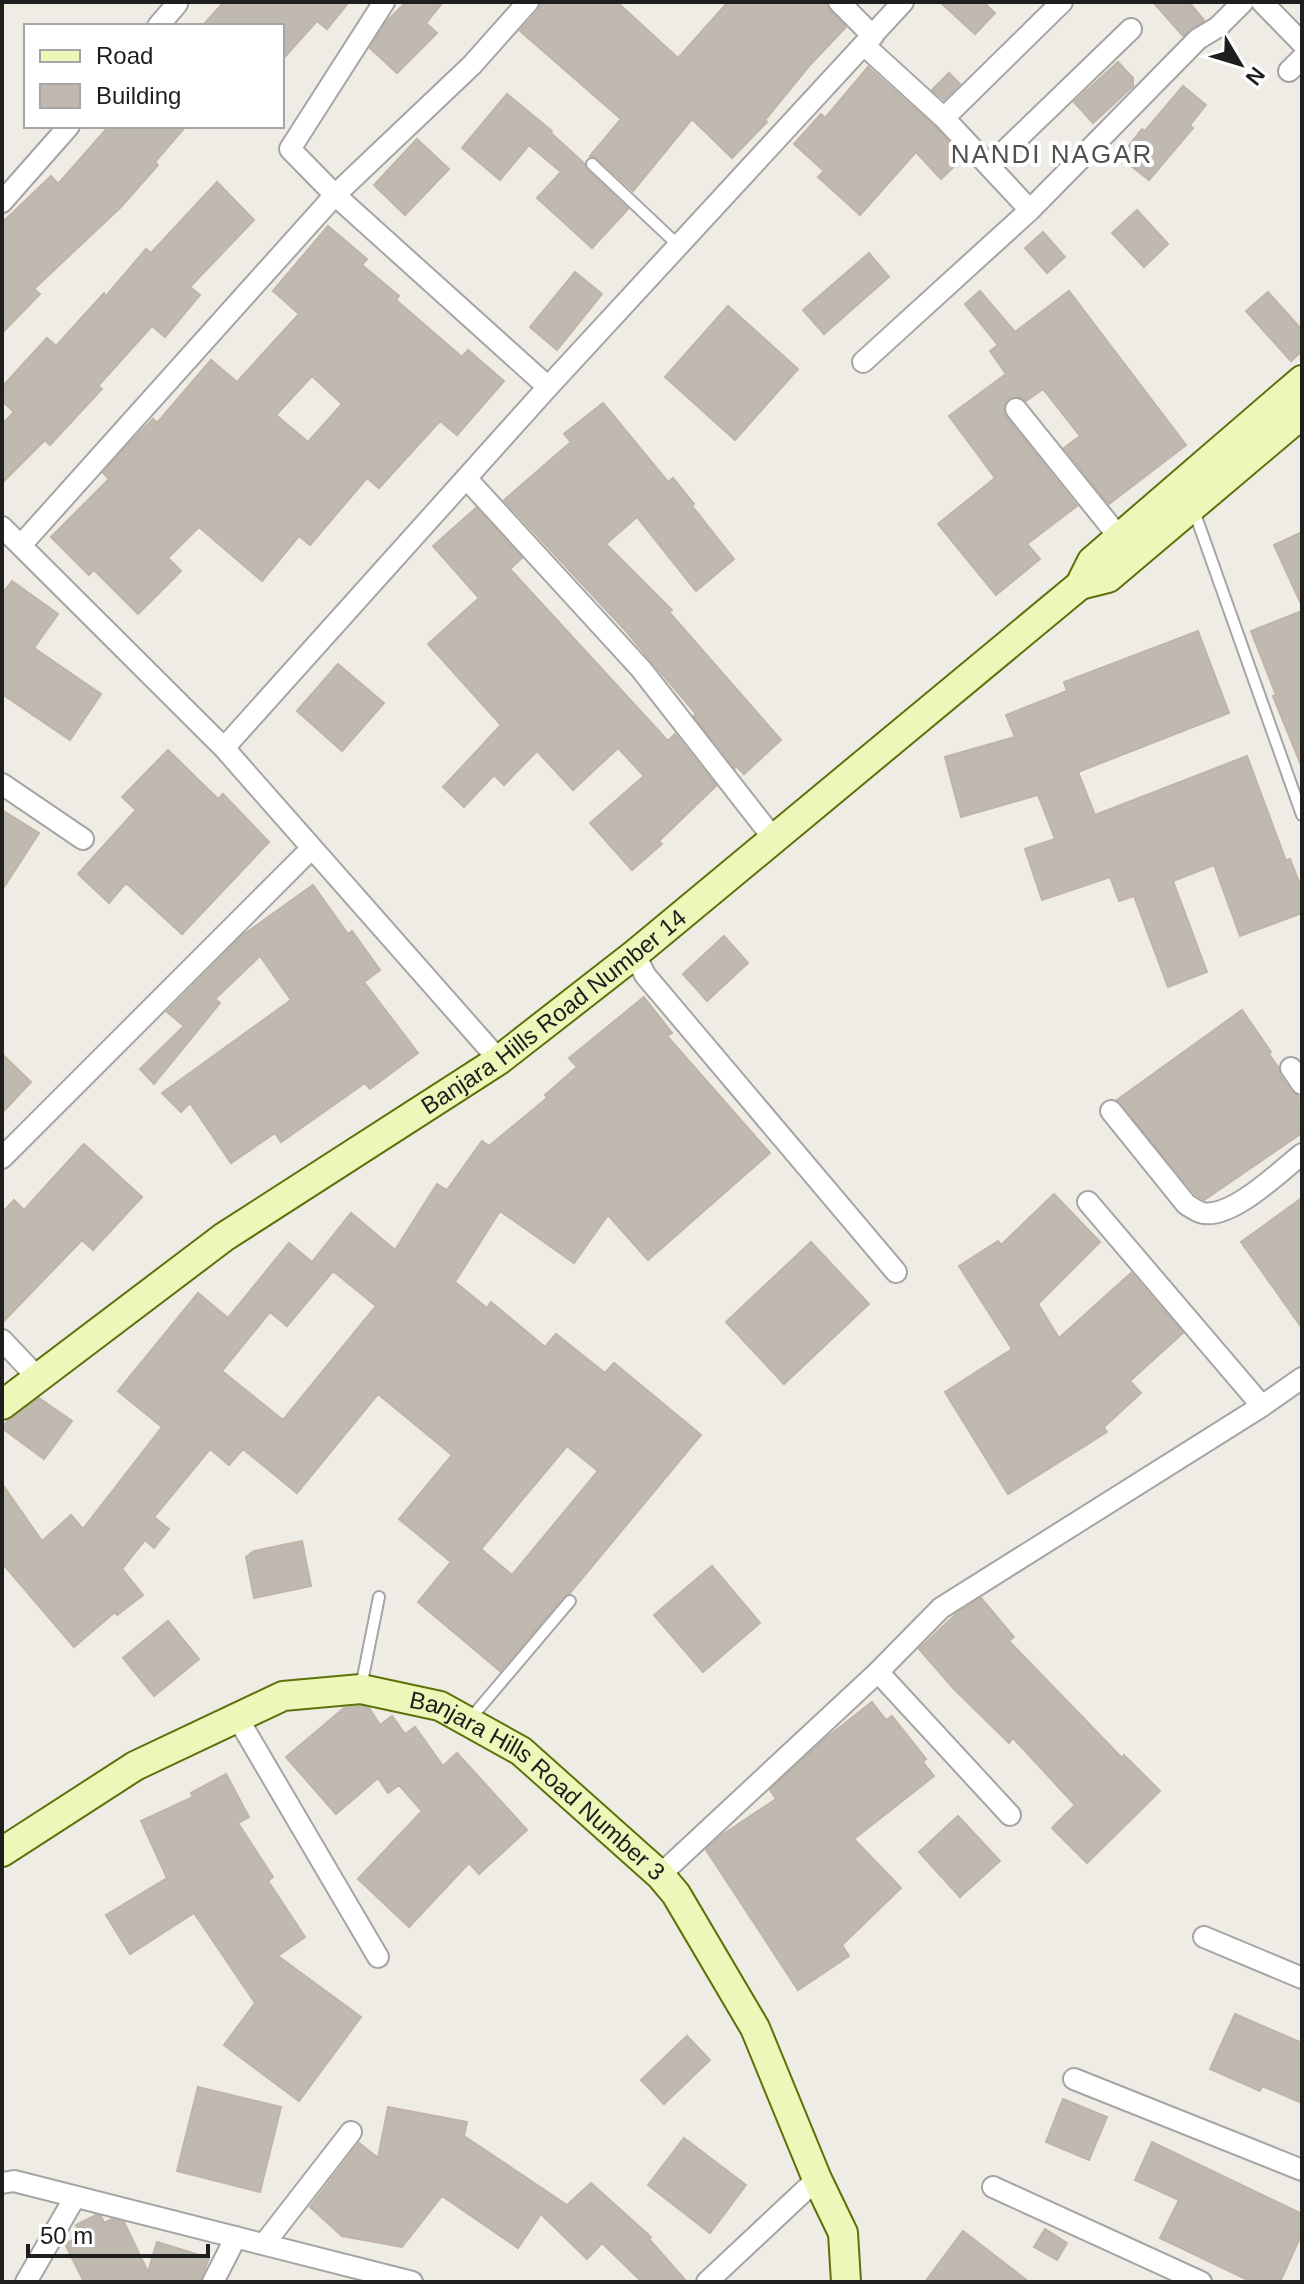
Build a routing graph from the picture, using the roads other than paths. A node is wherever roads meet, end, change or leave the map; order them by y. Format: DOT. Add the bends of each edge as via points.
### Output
graph roads {
  1 [pos="176,2"];
  2 [pos="384,2"];
  3 [pos="528,2"];
  4 [pos="839,2"];
  5 [pos="903,2"];
  6 [pos="1062,2"];
  7 [pos="1243,2"];
  8 [pos="1262,2"];
  9 [pos="160,24"];
  10 [pos="1131,29"];
  11 [pos="869,41"];
  12 [pos="1302,43"];
  13 [pos="944,118"];
  14 [pos="67,128"];
  15 [pos="592,164"];
  16 [pos="990,165"];
  17 [pos="335,195"];
  18 [pos="2,202"];
  19 [pos="1030,210"];
  20 [pos="679,246"];
  21 [pos="863,362"];
  22 [pos="1302,380"];
  23 [pos="548,387"];
  24 [pos="1016,409"];
  25 [pos="1302,414"];
  26 [pos="466,478"];
  27 [pos="1192,507"];
  28 [pos="2,527"];
  29 [pos="1119,537"];
  30 [pos="22,544"];
  31 [pos="1080,585"];
  32 [pos="224,748"];
  33 [pos="2,784"];
  34 [pos="1302,815"];
  35 [pos="83,839"];
  36 [pos="774,839"];
  37 [pos="312,848"];
  38 [pos="635,954"];
  39 [pos="499,1060"];
  40 [pos="1111,1111"];
  41 [pos="1302,1154"];
  42 [pos="2,1158"];
  43 [pos="1088,1202"];
  44 [pos="896,1272"];
  45 [pos="2,1340"];
  46 [pos="38,1378"];
  47 [pos="1302,1378"];
  48 [pos="2,1405"];
  49 [pos="1262,1406"];
  50 [pos="379,1597"];
  51 [pos="570,1601"];
  52 [pos="878,1672"];
  53 [pos="361,1689"];
  54 [pos="237,1717"];
  55 [pos="469,1721"];
  56 [pos="1010,1815"];
  57 [pos="2,1852"];
  58 [pos="660,1875"];
  59 [pos="1204,1937"];
  60 [pos="378,1957"];
  61 [pos="1302,1978"];
  62 [pos="1074,2079"];
  63 [pos="351,2132"];
  64 [pos="1302,2170"];
  65 [pos="817,2179"];
  66 [pos="2,2183"];
  67 [pos="993,2187"];
  68 [pos="75,2197"];
  69 [pos="236,2237"];
  70 [pos="264,2244"];
  71 [pos="26,2282"];
  72 [pos="213,2282"];
  73 [pos="412,2282"];
  74 [pos="707,2282"];
  75 [pos="846,2282"];
  76 [pos="1201,2282"];
  1 -- 9 [label="street"];
  2 -- 17 [label="street" via="290,149"];
  3 -- 17 [label="street" via="472,65"];
  4 -- 11 [label="street"];
  5 -- 11 [label="street"];
  6 -- 13 [label="street"];
  7 -- 19 [label="street" via="1198,39"];
  8 -- 12 [label="street"];
  10 -- 16 [label="street"];
  11 -- 13 [label="street"];
  11 -- 20 [label="street"];
  13 -- 16 [label="street"];
  14 -- 18 [label="street"];
  15 -- 20 [label="lane"];
  16 -- 19 [label="street"];
  17 -- 23 [label="street"];
  17 -- 30 [label="street"];
  19 -- 21 [label="street"];
  20 -- 23 [label="street"];
  22 -- 29 [label="street, Banjara Hills Road Number 14"];
  23 -- 26 [label="street"];
  24 -- 29 [label="street"];
  25 -- 27 [label="street, Banjara Hills Road Number 14"];
  26 -- 32 [label="street"];
  26 -- 36 [label="street" via="641,669"];
  27 -- 31 [label="street, Banjara Hills Road Number 14" via="1108,578"];
  27 -- 34 [label="lane"];
  28 -- 30 [label="street"];
  29 -- 31 [label="street, Banjara Hills Road Number 14" via="1092,561"];
  30 -- 32 [label="street"];
  31 -- 36 [label="street, Banjara Hills Road Number 14"];
  32 -- 37 [label="street"];
  33 -- 35 [label="street"];
  36 -- 38 [label="street, Banjara Hills Road Number 14"];
  37 -- 39 [label="street"];
  37 -- 42 [label="street"];
  38 -- 39 [label="street, Banjara Hills Road Number 14"];
  38 -- 44 [label="street" via="645,975"];
  39 -- 46 [label="street, Banjara Hills Road Number 14" via="224,1237"];
  40 -- 41 [label="street" via="1186,1204 1204,1213 1237,1205"];
  43 -- 49 [label="street"];
  45 -- 46 [label="street"];
  46 -- 48 [label="street, Banjara Hills Road Number 14"];
  47 -- 49 [label="street"];
  49 -- 52 [label="street" via="941,1608"];
  50 -- 53 [label="lane"];
  51 -- 55 [label="lane"];
  52 -- 56 [label="street"];
  52 -- 58 [label="street"];
  53 -- 54 [label="street, Banjara Hills Road Number 3" via="283,1696"];
  53 -- 55 [label="street, Banjara Hills Road Number 3" via="440,1706"];
  54 -- 57 [label="street, Banjara Hills Road Number 3" via="135,1766"];
  54 -- 60 [label="street"];
  55 -- 58 [label="street, Banjara Hills Road Number 3" via="521,1751"];
  58 -- 65 [label="street, Banjara Hills Road Number 3" via="755,2028"];
  59 -- 61 [label="street"];
  62 -- 64 [label="street"];
  63 -- 70 [label="street"];
  65 -- 74 [label="street"];
  65 -- 75 [label="street, Banjara Hills Road Number 3" via="843,2233"];
  66 -- 68 [label="street" via="14,2181"];
  67 -- 76 [label="street"];
  68 -- 69 [label="street"];
  68 -- 71 [label="street"];
  69 -- 70 [label="street"];
  69 -- 72 [label="street"];
  70 -- 73 [label="street"];
}
